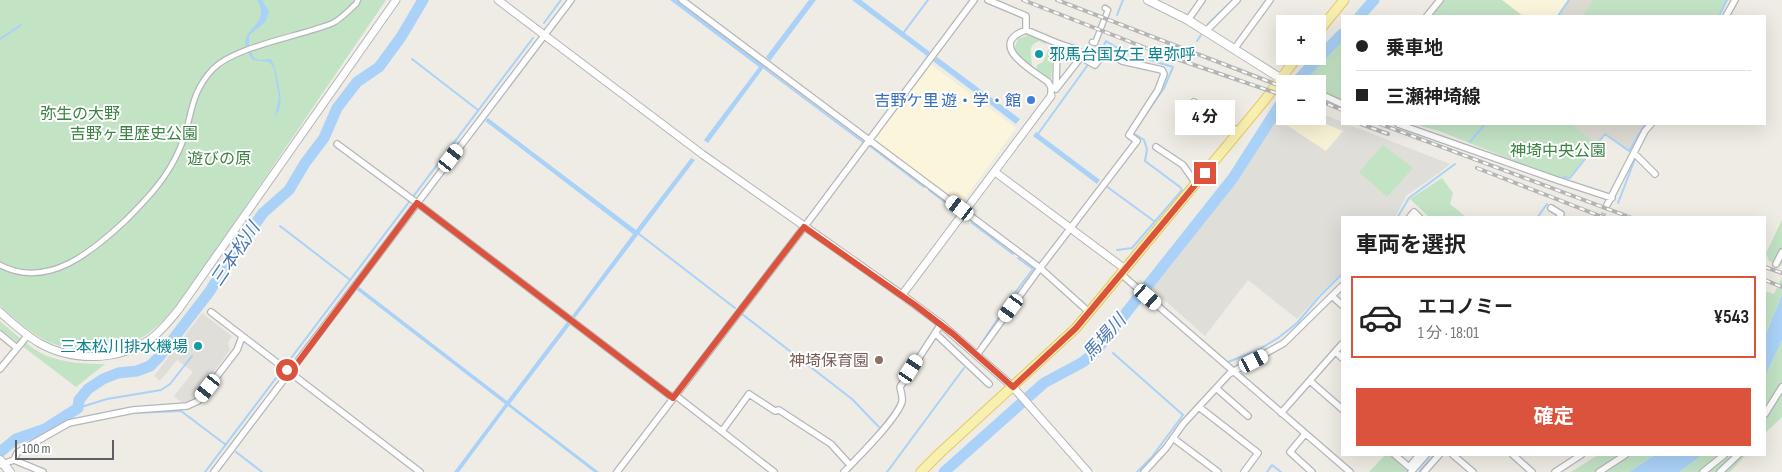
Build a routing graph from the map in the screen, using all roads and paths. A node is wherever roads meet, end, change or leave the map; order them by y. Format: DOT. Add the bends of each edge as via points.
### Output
graph roads {
  1 [pos="358,0"];
  2 [pos="396,0"];
  3 [pos="498,0"];
  4 [pos="571,0"];
  5 [pos="682,0"];
  6 [pos="974,0"];
  7 [pos="988,0"];
  8 [pos="1148,0"];
  9 [pos="1202,0"];
  10 [pos="1237,0"];
  11 [pos="1270,0"];
  12 [pos="1342,0"];
  13 [pos="1440,0"];
  14 [pos="1735,0"];
  15 [pos="1105,8"];
  16 [pos="1428,15"];
  17 [pos="1727,15"];
  18 [pos="1188,20"];
  19 [pos="1326,21"];
  20 [pos="1026,30"];
  21 [pos="1206,31"];
  22 [pos="544,35"];
  23 [pos="1092,42"];
  24 [pos="1057,43"];
  25 [pos="1235,48"];
  26 [pos="1081,57"];
  27 [pos="1278,75"];
  28 [pos="1056,88"];
  29 [pos="1276,88"];
  30 [pos="1051,96"];
  31 [pos="1326,97"];
  32 [pos="1194,102"];
  33 [pos="1341,104"];
  34 [pos="1401,125"];
  35 [pos="1650,125"];
  36 [pos="1239,132"];
  37 [pos="869,141"];
  38 [pos="337,144"];
  39 [pos="1156,147"];
  40 [pos="1634,153"];
  41 [pos="995,172"];
  42 [pos="1655,174"];
  43 [pos="1196,184"];
  44 [pos="1612,198"];
  45 [pos="413,200"];
  46 [pos="1607,205"];
  47 [pos="1551,208"];
  48 [pos="965,212"];
  49 [pos="1560,216"];
  50 [pos="804,227"];
  51 [pos="1070,228"];
  52 [pos="1782,252"];
  53 [pos="1776,264"];
  54 [pos="0,265"];
  55 [pos="1040,268"];
  56 [pos="1123,271"];
  57 [pos="1341,287"];
  58 [pos="902,295"];
  59 [pos="1332,296"];
  60 [pos="1341,304"];
  61 [pos="0,312"];
  62 [pos="211,312"];
  63 [pos="1090,313"];
  64 [pos="940,324"];
  65 [pos="935,333"];
  66 [pos="0,334"];
  67 [pos="28,334"];
  68 [pos="242,337"];
  69 [pos="1341,345"];
  70 [pos="17,348"];
  71 [pos="1336,352"];
  72 [pos="977,355"];
  73 [pos="1341,357"];
  74 [pos="0,370"];
  75 [pos="286,370"];
  76 [pos="1234,371"];
  77 [pos="1310,381"];
  78 [pos="989,384"];
  79 [pos="1782,387"];
  80 [pos="1216,388"];
  81 [pos="1016,390"];
  82 [pos="674,396"];
  83 [pos="1199,407"];
  84 [pos="1341,408"];
  85 [pos="1766,412"];
  86 [pos="1281,413"];
  87 [pos="1248,416"];
  88 [pos="722,430"];
  89 [pos="1305,434"];
  90 [pos="1173,438"];
  91 [pos="1396,456"];
  92 [pos="1418,456"];
  93 [pos="1425,456"];
  94 [pos="1438,456"];
  95 [pos="1454,456"];
  96 [pos="1514,456"];
  97 [pos="1576,456"];
  98 [pos="1623,456"];
  99 [pos="1723,456"];
  100 [pos="1737,456"];
  101 [pos="14,460"];
  102 [pos="1,463"];
  103 [pos="850,465"];
  104 [pos="10,472"];
  105 [pos="43,472"];
  106 [pos="214,472"];
  107 [pos="418,472"];
  108 [pos="617,472"];
  109 [pos="774,472"];
  110 [pos="844,472"];
  111 [pos="921,472"];
  112 [pos="1088,472"];
  113 [pos="1144,472"];
  114 [pos="1218,472"];
  115 [pos="1244,472"];
  116 [pos="1312,472"];
  117 [pos="1350,472"];
  118 [pos="1411,472"];
  119 [pos="1424,472"];
  120 [pos="1473,472"];
  121 [pos="1532,472"];
  122 [pos="1554,472"];
  123 [pos="1599,472"];
  124 [pos="1703,472"];
  125 [pos="1720,472"];
  1 -- 54 [label="street" via="335,22 253,48 228,58 214,68 200,86 181,147 166,175 152,194 92,251 72,263 43,273 6,269"];
  2 -- 67 [label="street" via="165,326 142,343 109,356 58,352 38,343"];
  3 -- 22 [label="street"];
  4 -- 22 [label="street"];
  5 -- 37 [label="street"];
  6 -- 37 [label="street"];
  7 -- 20 [label="street" via="1026,16"];
  8 -- 18 [label="main road"];
  9 -- 18 [label="street"];
  10 -- 21 [label="street"];
  11 -- 25 [label="street"];
  12 -- 19 [label="main road"];
  13 -- 16 [label="street"];
  14 -- 17 [label="street"];
  15 -- 23 [label="street" via="1108,10 1095,43"];
  18 -- 21 [label="main road"];
  20 -- 24 [label="street"];
  20 -- 30 [label="street" via="1017,34 1010,49 1015,58 1048,82"];
  21 -- 25 [label="main road"];
  22 -- 45 [label="street"];
  22 -- 50 [label="street"];
  24 -- 26 [label="street" via="1078,50"];
  24 -- 28 [label="street"];
  25 -- 27 [label="main road"];
  26 -- 28 [label="street"];
  26 -- 51 [label="street" via="1095,65 1106,51 1122,61 1162,70 1164,74 1158,90 1129,135 1136,141"];
  28 -- 30 [label="street"];
  29 -- 36 [label="main road"];
  30 -- 41 [label="street"];
  31 -- 33 [label="street"];
  32 -- 36 [label="street"];
  34 -- 44 [label="street"];
  35 -- 40 [label="street"];
  36 -- 43 [label="main road"];
  37 -- 48 [label="street"];
  37 -- 50 [label="street"];
  38 -- 45 [label="street"];
  39 -- 43 [label="street" via="1183,165"];
  40 -- 42 [label="street"];
  40 -- 44 [label="street"];
  41 -- 48 [label="street"];
  41 -- 51 [label="street"];
  43 -- 56 [label="main road"];
  44 -- 46 [label="street"];
  45 -- 75 [label="street"];
  45 -- 82 [label="street"];
  47 -- 49 [label="street"];
  48 -- 55 [label="street"];
  48 -- 58 [label="street"];
  50 -- 58 [label="street"];
  50 -- 82 [label="street"];
  51 -- 55 [label="street"];
  51 -- 56 [label="street"];
  52 -- 53 [label="street"];
  55 -- 63 [label="street"];
  55 -- 72 [label="street"];
  56 -- 63 [label="main road"];
  56 -- 76 [label="street" via="1148,297"];
  57 -- 59 [label="street"];
  58 -- 64 [label="street"];
  59 -- 60 [label="street"];
  59 -- 76 [label="street" via="1284,344"];
  61 -- 67 [label="street"];
  62 -- 68 [label="street"];
  63 -- 81 [label="main road"];
  64 -- 65 [label="street"];
  64 -- 72 [label="street"];
  65 -- 78 [label="street"];
  65 -- 103 [label="street" via="900,387 901,405"];
  66 -- 70 [label="street"];
  67 -- 70 [label="street"];
  68 -- 75 [label="street"];
  68 -- 101 [label="street" via="237,350 198,401 187,406 133,410 69,423 17,453"];
  69 -- 71 [label="street"];
  70 -- 74 [label="street"];
  71 -- 73 [label="street"];
  71 -- 77 [label="street"];
  72 -- 81 [label="street"];
  75 -- 106 [label="street"];
  75 -- 107 [label="street"];
  76 -- 80 [label="street"];
  76 -- 86 [label="street"];
  77 -- 84 [label="street"];
  77 -- 86 [label="street"];
  79 -- 85 [label="street"];
  80 -- 83 [label="street"];
  80 -- 87 [label="street"];
  81 -- 111 [label="main road"];
  81 -- 112 [label="street"];
  82 -- 88 [label="street"];
  82 -- 108 [label="street"];
  83 -- 90 [label="street"];
  83 -- 115 [label="street" via="1258,453"];
  86 -- 89 [label="street"];
  88 -- 103 [label="street" via="749,394 831,444"];
  88 -- 109 [label="street"];
  89 -- 116 [label="street" via="1290,452"];
  89 -- 117 [label="street"];
  90 -- 113 [label="street"];
  90 -- 114 [label="street"];
  91 -- 92 [label="street" via="1409,467"];
  93 -- 118 [label="street"];
  94 -- 119 [label="street"];
  95 -- 120 [label="street"];
  96 -- 121 [label="street"];
  97 -- 122 [label="street"];
  98 -- 123 [label="street"];
  99 -- 124 [label="street"];
  100 -- 125 [label="street"];
  101 -- 102 [label="street"];
  101 -- 105 [label="street"];
  102 -- 104 [label="main road"];
  103 -- 110 [label="street"];
}
